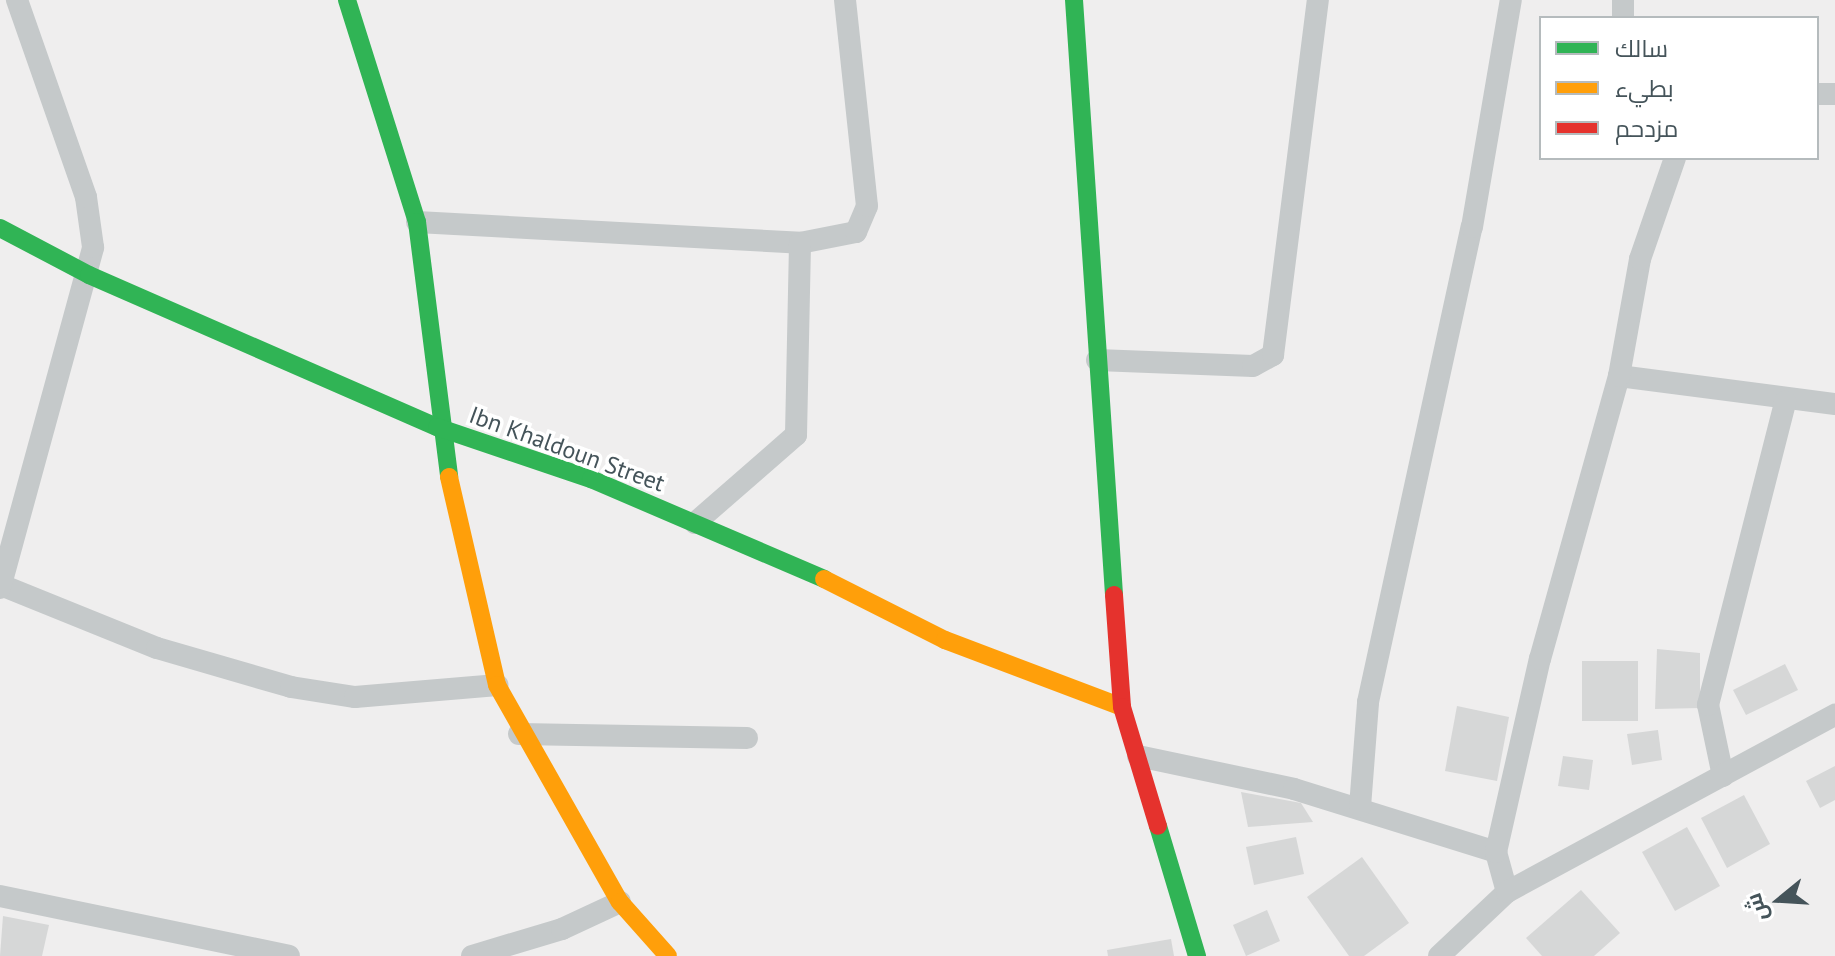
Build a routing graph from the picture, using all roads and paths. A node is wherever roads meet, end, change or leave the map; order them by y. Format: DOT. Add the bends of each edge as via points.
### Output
graph roads {
  1 [pos="17,0"];
  2 [pos="347,0"];
  3 [pos="845,0"];
  4 [pos="1074,0"];
  5 [pos="1318,0"];
  6 [pos="1511,0"];
  7 [pos="1674,160"];
  8 [pos="417,222"];
  9 [pos="0,228"];
  10 [pos="800,243"];
  11 [pos="89,275"];
  12 [pos="1097,360"];
  13 [pos="1619,376"];
  14 [pos="1785,402"];
  15 [pos="1835,404"];
  16 [pos="437,427"];
  17 [pos="695,523"];
  18 [pos="0,587"];
  19 [pos="497,685"];
  20 [pos="1122,707"];
  21 [pos="1835,715"];
  22 [pos="519,734"];
  23 [pos="747,738"];
  24 [pos="1138,756"];
  25 [pos="1723,776"];
  26 [pos="1360,807"];
  27 [pos="1496,852"];
  28 [pos="1507,892"];
  29 [pos="0,896"];
  30 [pos="620,902"];
  31 [pos="289,956"];
  32 [pos="472,956"];
  33 [pos="668,956"];
  34 [pos="1197,956"];
  35 [pos="1439,956"];
  1 -- 11 [label="street" via="86,197"];
  2 -- 8 [label="street"];
  3 -- 10 [label="street" via="867,206 856,232"];
  4 -- 12 [label="street"];
  5 -- 12 [label="street" via="1273,355 1253,366"];
  6 -- 26 [label="street" via="1472,227 1368,702"];
  7 -- 13 [label="street" via="1629,302"];
  8 -- 10 [label="street"];
  8 -- 16 [label="street"];
  9 -- 11 [label="street, Ibn Khaldoun Street"];
  10 -- 17 [label="street" via="796,435"];
  11 -- 16 [label="street, Ibn Khaldoun Street"];
  11 -- 18 [label="street" via="59,359"];
  12 -- 20 [label="street"];
  13 -- 14 [label="street"];
  13 -- 27 [label="street" via="1586,474"];
  14 -- 15 [label="street"];
  14 -- 25 [label="street" via="1708,705"];
  16 -- 17 [label="street, Ibn Khaldoun Street"];
  16 -- 19 [label="street"];
  17 -- 20 [label="street, Ibn Khaldoun Street" via="945,640"];
  18 -- 19 [label="street" via="157,648 291,687 355,697"];
  19 -- 22 [label="street"];
  20 -- 24 [label="street"];
  21 -- 25 [label="street"];
  22 -- 23 [label="street"];
  22 -- 30 [label="street"];
  24 -- 26 [label="street"];
  24 -- 34 [label="street"];
  25 -- 28 [label="street"];
  26 -- 27 [label="street"];
  27 -- 28 [label="street"];
  28 -- 35 [label="street"];
  29 -- 31 [label="street"];
  30 -- 32 [label="street" via="562,929"];
  30 -- 33 [label="street"];
}
